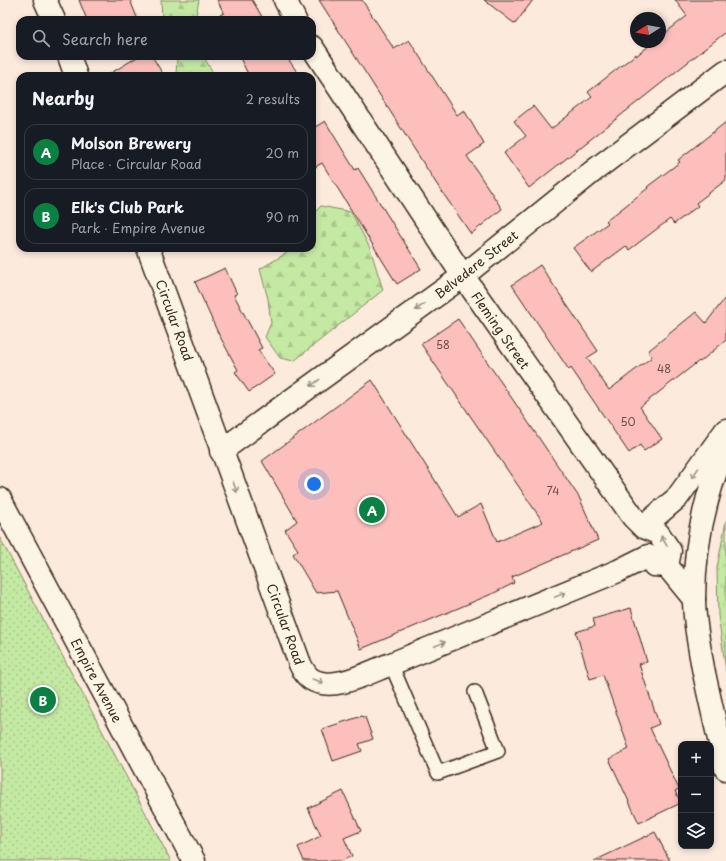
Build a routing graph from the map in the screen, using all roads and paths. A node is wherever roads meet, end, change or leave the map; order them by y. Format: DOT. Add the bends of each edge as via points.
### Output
graph roads {
  1 [pos="45,0"];
  2 [pos="285,0"];
  3 [pos="52,16"];
  4 [pos="293,16"];
  5 [pos="70,60"];
  6 [pos="316,60"];
  7 [pos="726,70"];
  8 [pos="75,72"];
  9 [pos="319,72"];
  10 [pos="149,252"];
  11 [pos="463,276"];
  12 [pos="726,430"];
  13 [pos="726,445"];
  14 [pos="221,451"];
  15 [pos="0,499"];
  16 [pos="643,527"];
  17 [pos="648,556"];
  18 [pos="667,566"];
  19 [pos="694,599"];
  20 [pos="391,664"];
  21 [pos="474,692"];
  22 [pos="724,758"];
  23 [pos="194,861"];
  1 -- 3 [label="street"];
  2 -- 4 [label="street"];
  5 -- 8 [label="street"];
  6 -- 9 [label="street, Fleming Street"];
  7 -- 11 [label="street, Belvedere Street" via="596,169"];
  9 -- 11 [label="street, Fleming Street"];
  10 -- 14 [label="street, Circular Road"];
  11 -- 14 [label="street, Belvedere Street, one-way"];
  11 -- 16 [label="street, Fleming Street" via="633,517"];
  12 -- 16 [label="street, one-way" via="677,498"];
  13 -- 19 [label="street" via="704,512"];
  14 -- 20 [label="street, Circular Road, one-way" via="304,672 319,683 330,684 355,678"];
  15 -- 23 [label="street, Empire Avenue"];
  16 -- 17 [label="street" via="641,544"];
  18 -- 16 [label="street, Fleming Street, one-way" via="670,551 658,532"];
  17 -- 18 [label="street" via="654,565"];
  20 -- 17 [label="street, Circular Road, one-way" via="618,571"];
  18 -- 19 [label="street"];
  19 -- 22 [label="street" via="698,643"];
  20 -- 21 [label="lane" via="438,772 498,751"];
}
